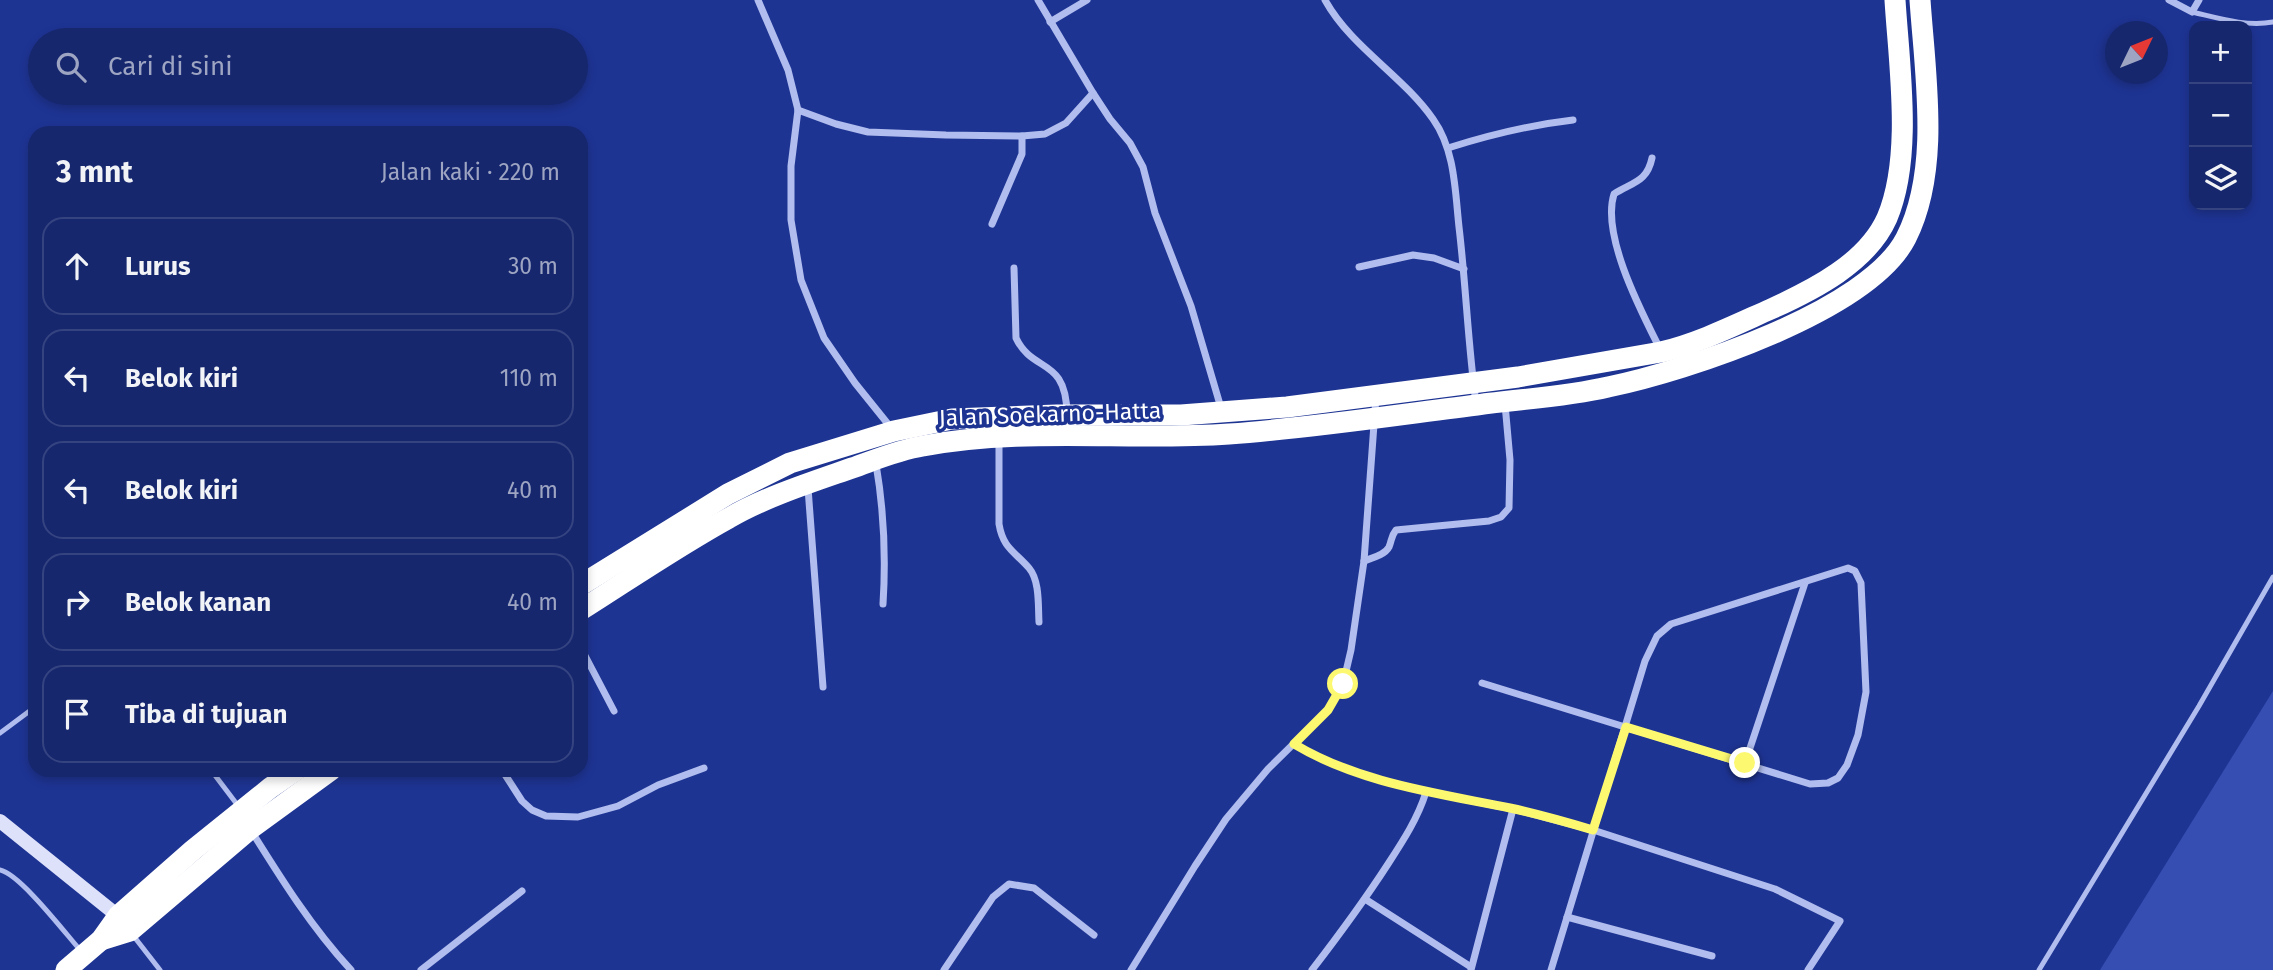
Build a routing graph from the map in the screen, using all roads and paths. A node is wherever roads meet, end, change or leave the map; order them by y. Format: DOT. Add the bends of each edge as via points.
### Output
graph roads {
  1 [pos="758,0"];
  2 [pos="1038,0"];
  3 [pos="1087,0"];
  4 [pos="1325,0"];
  5 [pos="1895,0"];
  6 [pos="1920,0"];
  7 [pos="2169,0"];
  8 [pos="2199,0"];
  9 [pos="2192,12"];
  10 [pos="1051,22"];
  11 [pos="2273,22"];
  12 [pos="1093,93"];
  13 [pos="798,110"];
  14 [pos="1573,120"];
  15 [pos="1022,135"];
  16 [pos="1448,148"];
  17 [pos="1652,158"];
  18 [pos="992,224"];
  19 [pos="1359,267"];
  20 [pos="1014,268"];
  21 [pos="1464,269"];
  22 [pos="1661,352"];
  23 [pos="1503,379"];
  24 [pos="1473,382"];
  25 [pos="1505,401"];
  26 [pos="1476,405"];
  27 [pos="1376,407"];
  28 [pos="1223,412"];
  29 [pos="1067,415"];
  30 [pos="894,431"];
  31 [pos="999,438"];
  32 [pos="876,460"];
  33 [pos="807,484"];
  34 [pos="1364,561"];
  35 [pos="2273,577"];
  36 [pos="588,582"];
  37 [pos="1805,583"];
  38 [pos="883,604"];
  39 [pos="588,606"];
  40 [pos="1039,622"];
  41 [pos="588,661"];
  42 [pos="1482,683"];
  43 [pos="823,687"];
  44 [pos="28,711"];
  45 [pos="614,711"];
  46 [pos="1626,727"];
  47 [pos="0,733"];
  48 [pos="1294,744"];
  49 [pos="1745,763"];
  50 [pos="704,768"];
  51 [pos="216,777"];
  52 [pos="289,777"];
  53 [pos="319,777"];
  54 [pos="507,777"];
  55 [pos="1426,792"];
  56 [pos="1513,809"];
  57 [pos="246,820"];
  58 [pos="0,821"];
  59 [pos="1593,830"];
  60 [pos="0,870"];
  61 [pos="522,891"];
  62 [pos="1365,899"];
  63 [pos="1567,917"];
  64 [pos="124,923"];
  65 [pos="1094,935"];
  66 [pos="85,956"];
  67 [pos="1712,956"];
  68 [pos="1471,968"];
  69 [pos="66,970"];
  70 [pos="160,970"];
  71 [pos="351,970"];
  72 [pos="421,970"];
  73 [pos="944,970"];
  74 [pos="1132,970"];
  75 [pos="1312,970"];
  76 [pos="1551,970"];
  77 [pos="1808,970"];
  78 [pos="2039,970"];
  1 -- 13 [label="street" via="788,70"];
  2 -- 10 [label="street"];
  3 -- 10 [label="street"];
  4 -- 16 [label="street" via="1336,20 1427,111"];
  5 -- 22 [label="highway" via="1902,106 1900,156 1886,220 1856,257 1815,289"];
  6 -- 25 [label="highway, Jalan Soekarno-Hatta" via="1927,152 1922,192 1905,240 1878,271 1831,305 1693,364 1608,387"];
  7 -- 9 [label="street"];
  8 -- 9 [label="street"];
  9 -- 11 [label="lane" via="2229,21"];
  10 -- 12 [label="street"];
  12 -- 15 [label="street" via="1066,123 1045,134"];
  12 -- 28 [label="street" via="1143,167"];
  13 -- 15 [label="street" via="867,132"];
  13 -- 30 [label="street" via="790,219 801,280 824,338"];
  14 -- 16 [label="street" via="1538,124"];
  15 -- 18 [label="street" via="1019,163"];
  16 -- 21 [label="street"];
  17 -- 22 [label="street" via="1644,176 1614,194 1611,220 1627,277"];
  19 -- 21 [label="street" via="1413,255"];
  20 -- 29 [label="street" via="1016,338 1020,347 1057,374 1067,399"];
  21 -- 24 [label="street"];
  22 -- 23 [label="highway"];
  23 -- 24 [label="highway"];
  23 -- 25 [label="street"];
  24 -- 26 [label="street"];
  24 -- 27 [label="highway"];
  25 -- 26 [label="highway, Jalan Soekarno-Hatta"];
  25 -- 34 [label="street" via="1509,508 1489,521 1396,530 1389,548"];
  26 -- 27 [label="highway, Jalan Soekarno-Hatta"];
  27 -- 28 [label="highway"];
  27 -- 31 [label="highway, Jalan Soekarno-Hatta" via="1228,434"];
  27 -- 34 [label="street"];
  28 -- 29 [label="highway"];
  29 -- 30 [label="highway" via="952,419"];
  30 -- 36 [label="highway" via="777,469 727,494"];
  31 -- 32 [label="highway, Jalan Soekarno-Hatta" via="921,446"];
  31 -- 40 [label="street" via="1001,537 1030,569"];
  32 -- 33 [label="highway, Jalan Soekarno-Hatta"];
  32 -- 38 [label="street" via="886,566"];
  33 -- 39 [label="highway, Jalan Soekarno-Hatta" via="732,516"];
  33 -- 43 [label="street"];
  34 -- 48 [label="street" via="1343,684 1328,710"];
  35 -- 78 [label="lane"];
  37 -- 46 [label="street" via="1671,624 1657,636 1645,661"];
  37 -- 49 [label="street"];
  37 -- 49 [label="street" via="1848,568 1856,571 1861,583 1866,692 1858,735 1847,765 1828,783 1810,784"];
  41 -- 45 [label="street"];
  42 -- 46 [label="street"];
  44 -- 47 [label="lane"];
  46 -- 49 [label="street"];
  46 -- 59 [label="street"];
  48 -- 55 [label="street" via="1349,770"];
  48 -- 74 [label="street" via="1226,819"];
  50 -- 54 [label="street" via="618,806 578,817 546,816 532,810"];
  51 -- 57 [label="lane"];
  52 -- 57 [label="highway"];
  53 -- 57 [label="highway"];
  55 -- 56 [label="street"];
  55 -- 62 [label="street"];
  56 -- 59 [label="street"];
  56 -- 68 [label="street"];
  57 -- 64 [label="highway"];
  57 -- 71 [label="street" via="291,895"];
  58 -- 64 [label="street"];
  59 -- 63 [label="street"];
  59 -- 77 [label="street" via="1775,889 1840,921"];
  60 -- 66 [label="lane" via="20,882"];
  61 -- 72 [label="street"];
  62 -- 68 [label="street"];
  62 -- 75 [label="street"];
  63 -- 67 [label="street"];
  63 -- 76 [label="street"];
  64 -- 66 [label="highway"];
  64 -- 70 [label="lane"];
  65 -- 73 [label="street" via="1034,888 1009,884 993,897"];
  66 -- 69 [label="highway"];
}
